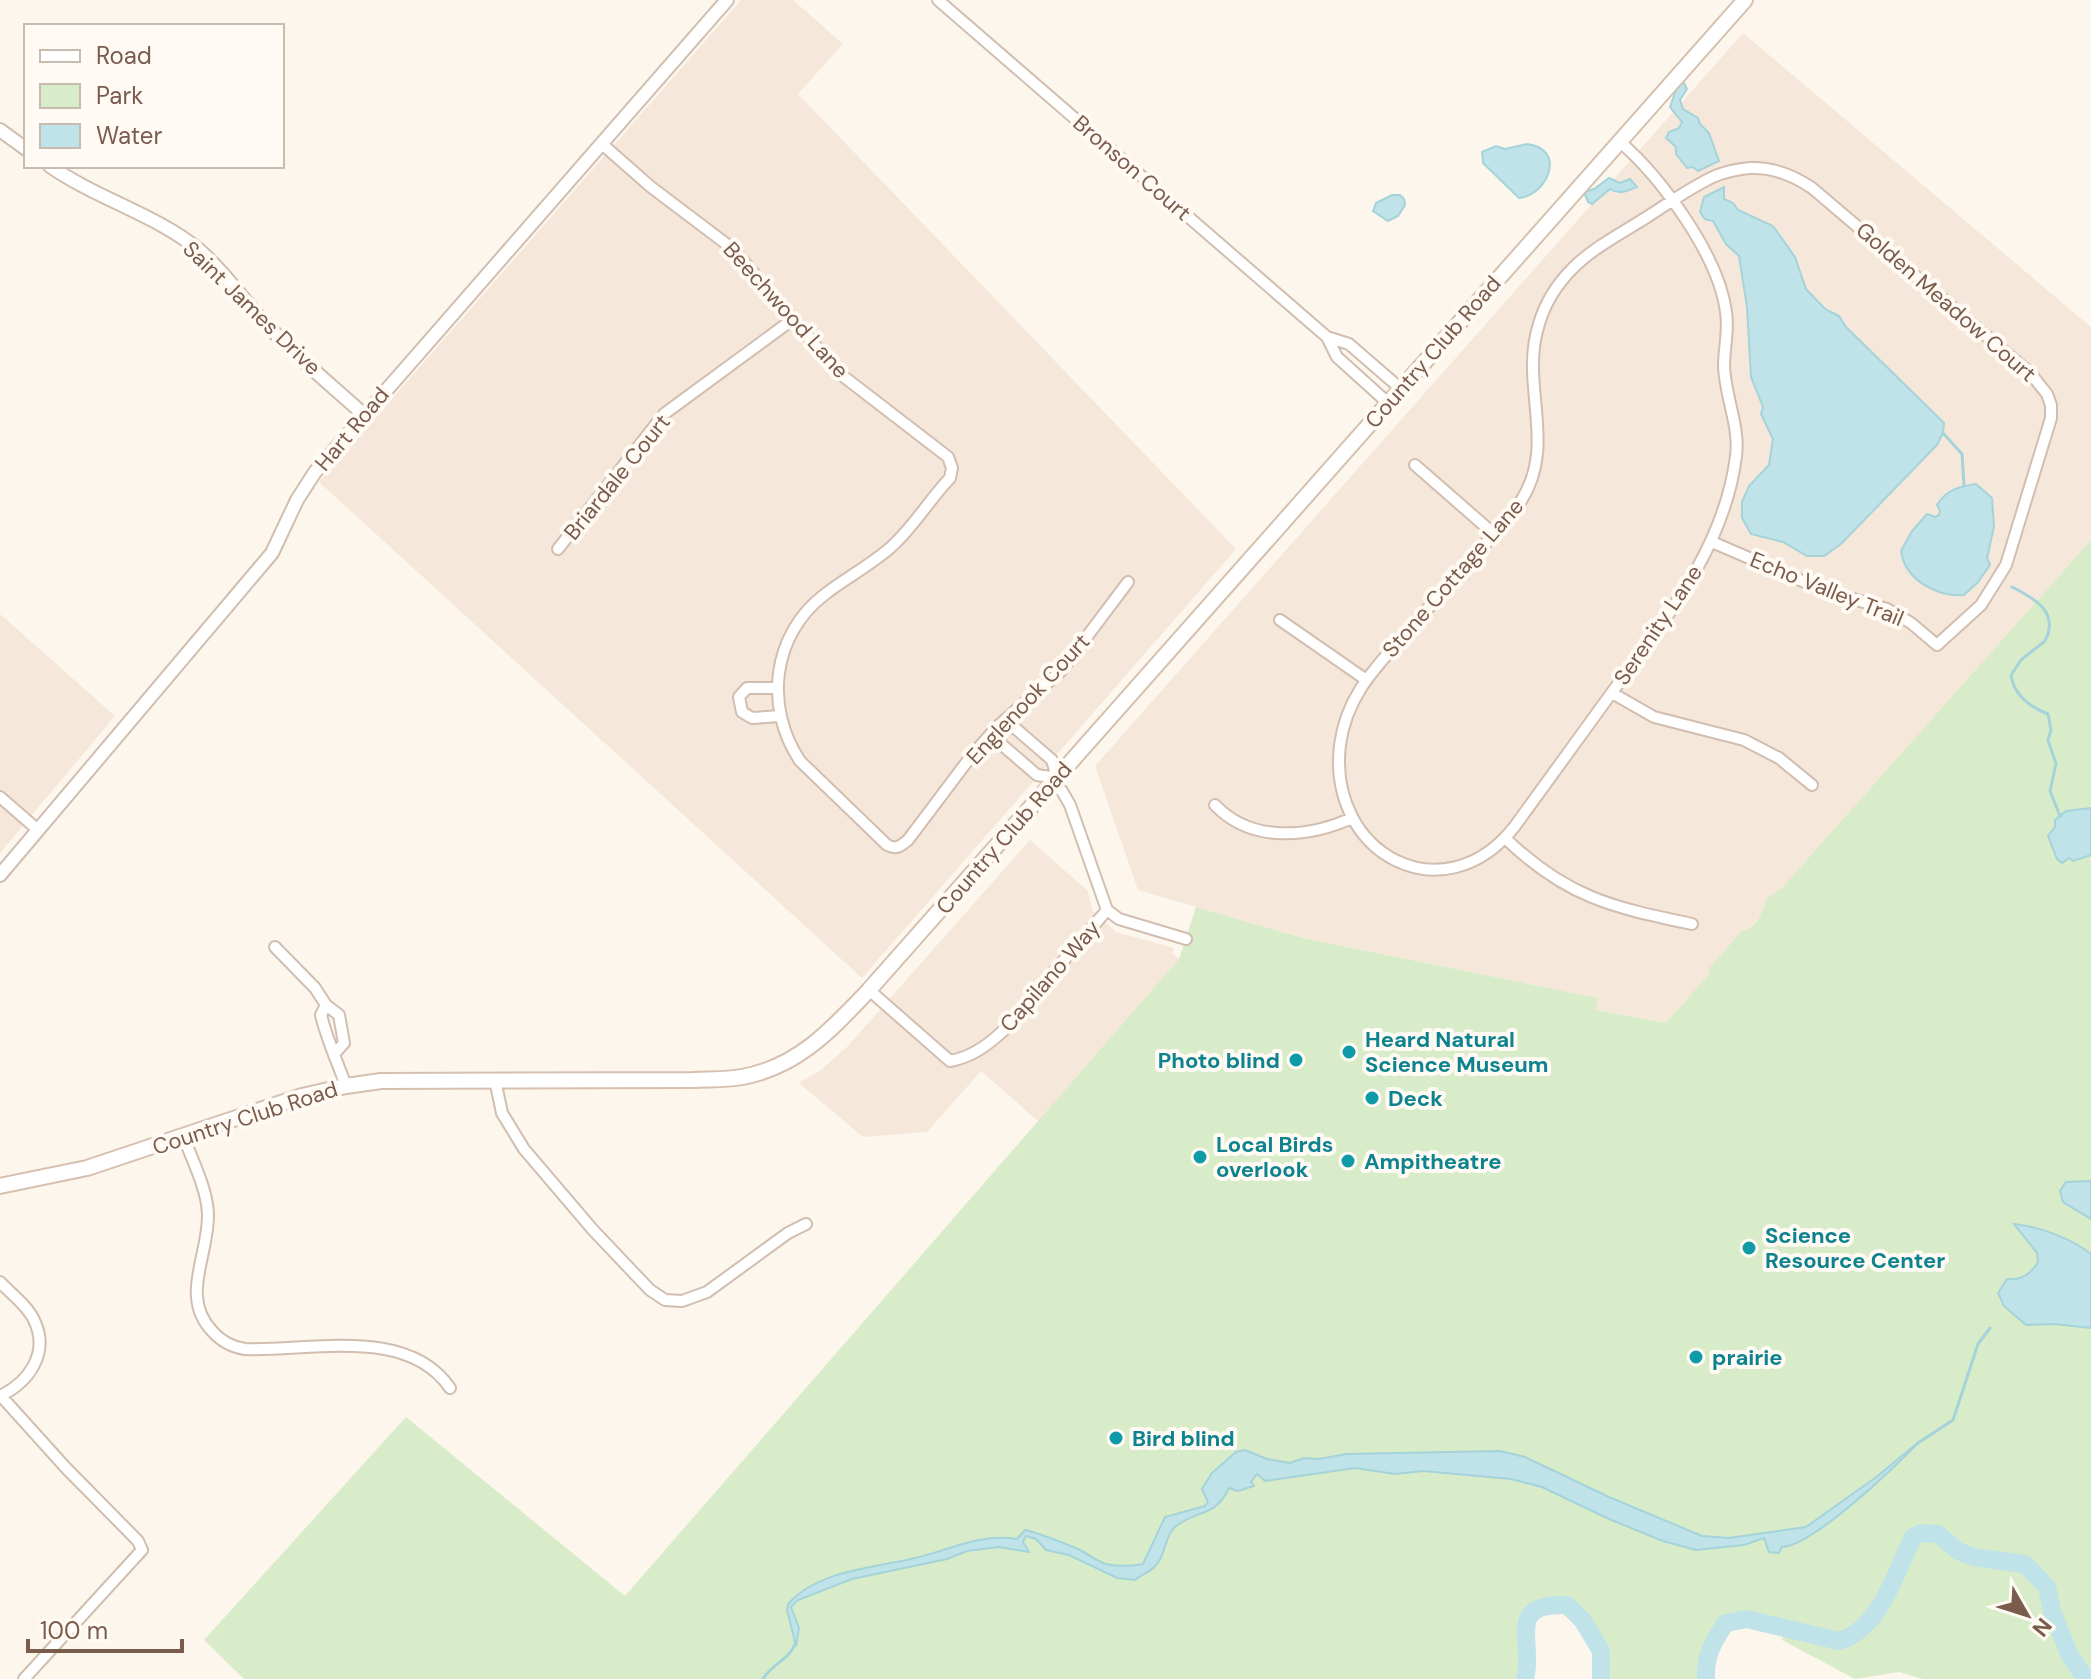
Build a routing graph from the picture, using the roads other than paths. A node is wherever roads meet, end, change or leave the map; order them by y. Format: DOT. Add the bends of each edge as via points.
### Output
graph roads {
  1 [pos="727,0"];
  2 [pos="938,0"];
  3 [pos="1745,0"];
  4 [pos="0,130"];
  5 [pos="1619,141"];
  6 [pos="602,144"];
  7 [pos="24,148"];
  8 [pos="53,168"];
  9 [pos="1673,201"];
  10 [pos="792,320"];
  11 [pos="1327,337"];
  12 [pos="1401,389"];
  13 [pos="1388,403"];
  14 [pos="363,414"];
  15 [pos="1415,465"];
  16 [pos="1494,534"];
  17 [pos="1712,542"];
  18 [pos="558,549"];
  19 [pos="1128,582"];
  20 [pos="1280,620"];
  21 [pos="1937,645"];
  22 [pos="1365,679"];
  23 [pos="777,688"];
  24 [pos="1612,693"];
  25 [pos="780,716"];
  26 [pos="998,726"];
  27 [pos="1055,780"];
  28 [pos="1812,785"];
  29 [pos="0,797"];
  30 [pos="1215,805"];
  31 [pos="1352,818"];
  32 [pos="38,830"];
  33 [pos="1505,838"];
  34 [pos="893,848"];
  35 [pos="0,875"];
  36 [pos="1107,910"];
  37 [pos="1692,924"];
  38 [pos="1186,939"];
  39 [pos="275,947"];
  40 [pos="869,990"];
  41 [pos="326,1005"];
  42 [pos="335,1053"];
  43 [pos="495,1080"];
  44 [pos="346,1086"];
  45 [pos="184,1138"];
  46 [pos="0,1186"];
  47 [pos="806,1224"];
  48 [pos="0,1282"];
  49 [pos="450,1388"];
  50 [pos="0,1396"];
  51 [pos="24,1679"];
  1 -- 6 [label="street, Hart Road"];
  2 -- 11 [label="street, Bronson Court"];
  3 -- 5 [label="main road, Country Club Road"];
  4 -- 7 [label="street"];
  5 -- 9 [label="street, Serenity Lane"];
  5 -- 12 [label="main road, Country Club Road"];
  6 -- 10 [label="street, Beechwood Lane" via="733,249"];
  6 -- 14 [label="street, Hart Road"];
  8 -- 14 [label="street, Saint James Drive" via="198,249 268,327"];
  9 -- 16 [label="street, Stone Cottage Lane" via="1582,260 1547,302 1533,354 1540,433 1537,461 1524,496"];
  9 -- 17 [label="street, Serenity Lane" via="1712,265 1727,315 1725,373 1737,444"];
  9 -- 21 [label="street, Golden Meadow Court" via="1738,170 1766,169 1792,176 2044,388 2051,405 2049,426 2006,565 1981,605"];
  10 -- 18 [label="street, Briardale Court" via="664,414"];
  10 -- 23 [label="street, Beechwood Lane" via="839,373 948,457 952,468 950,478 892,547 802,615 784,647"];
  11 -- 12 [label="street, Bronson Court" via="1349,344"];
  11 -- 13 [label="street, Bronson Court" via="1337,357"];
  12 -- 13 [label="main road, Country Club Road"];
  13 -- 27 [label="main road, Country Club Road"];
  14 -- 32 [label="street, Hart Road" via="309,481 272,553"];
  15 -- 16 [label="street"];
  16 -- 22 [label="street, Stone Cottage Lane"];
  17 -- 21 [label="street, Echo Valley Trail" via="1823,590 1887,609"];
  17 -- 24 [label="street, Serenity Lane" via="1680,599"];
  19 -- 26 [label="street, Englenook Court" via="1061,671"];
  20 -- 22 [label="street"];
  22 -- 31 [label="street, Stone Cottage Lane" via="1351,703 1340,744 1341,784"];
  23 -- 25 [label="street, Beechwood Lane"];
  23 -- 25 [label="street" via="747,688 739,697 742,712 752,718"];
  24 -- 28 [label="street" via="1654,717 1752,743"];
  24 -- 33 [label="street, Serenity Lane"];
  25 -- 34 [label="street, Beechwood Lane" via="800,761"];
  26 -- 27 [label="street" via="1001,744 1037,775"];
  26 -- 27 [label="street" via="1015,728 1052,760"];
  26 -- 34 [label="street, Englenook Court" via="921,825"];
  27 -- 36 [label="street" via="1070,805"];
  27 -- 40 [label="main road, Country Club Road"];
  29 -- 32 [label="street"];
  30 -- 31 [label="street" via="1236,822 1280,833 1311,832"];
  31 -- 33 [label="street, Serenity Lane" via="1379,850 1419,867 1463,865"];
  32 -- 35 [label="street, Hart Road"];
  33 -- 37 [label="street" via="1544,873 1591,898"];
  36 -- 38 [label="street" via="1119,919"];
  36 -- 40 [label="street, Capilano Way" via="997,1037 974,1053 950,1061"];
  39 -- 41 [label="street"];
  40 -- 43 [label="main road, Country Club Road" via="822,1040 786,1064 743,1077"];
  41 -- 42 [label="street" via="321,1015 328,1046"];
  41 -- 42 [label="street" via="339,1015 344,1043"];
  42 -- 44 [label="street"];
  43 -- 44 [label="main road, Country Club Road"];
  43 -- 47 [label="street" via="502,1113 524,1149 593,1230 665,1300 682,1301 707,1292"];
  44 -- 45 [label="main road, Country Club Road"];
  45 -- 46 [label="main road, Country Club Road" via="87,1168"];
  45 -- 49 [label="street" via="207,1205 196,1304 219,1338 245,1349 377,1348 429,1367"];
  48 -- 50 [label="street" via="33,1318 39,1346 31,1372"];
  50 -- 51 [label="street" via="142,1550"];
}
